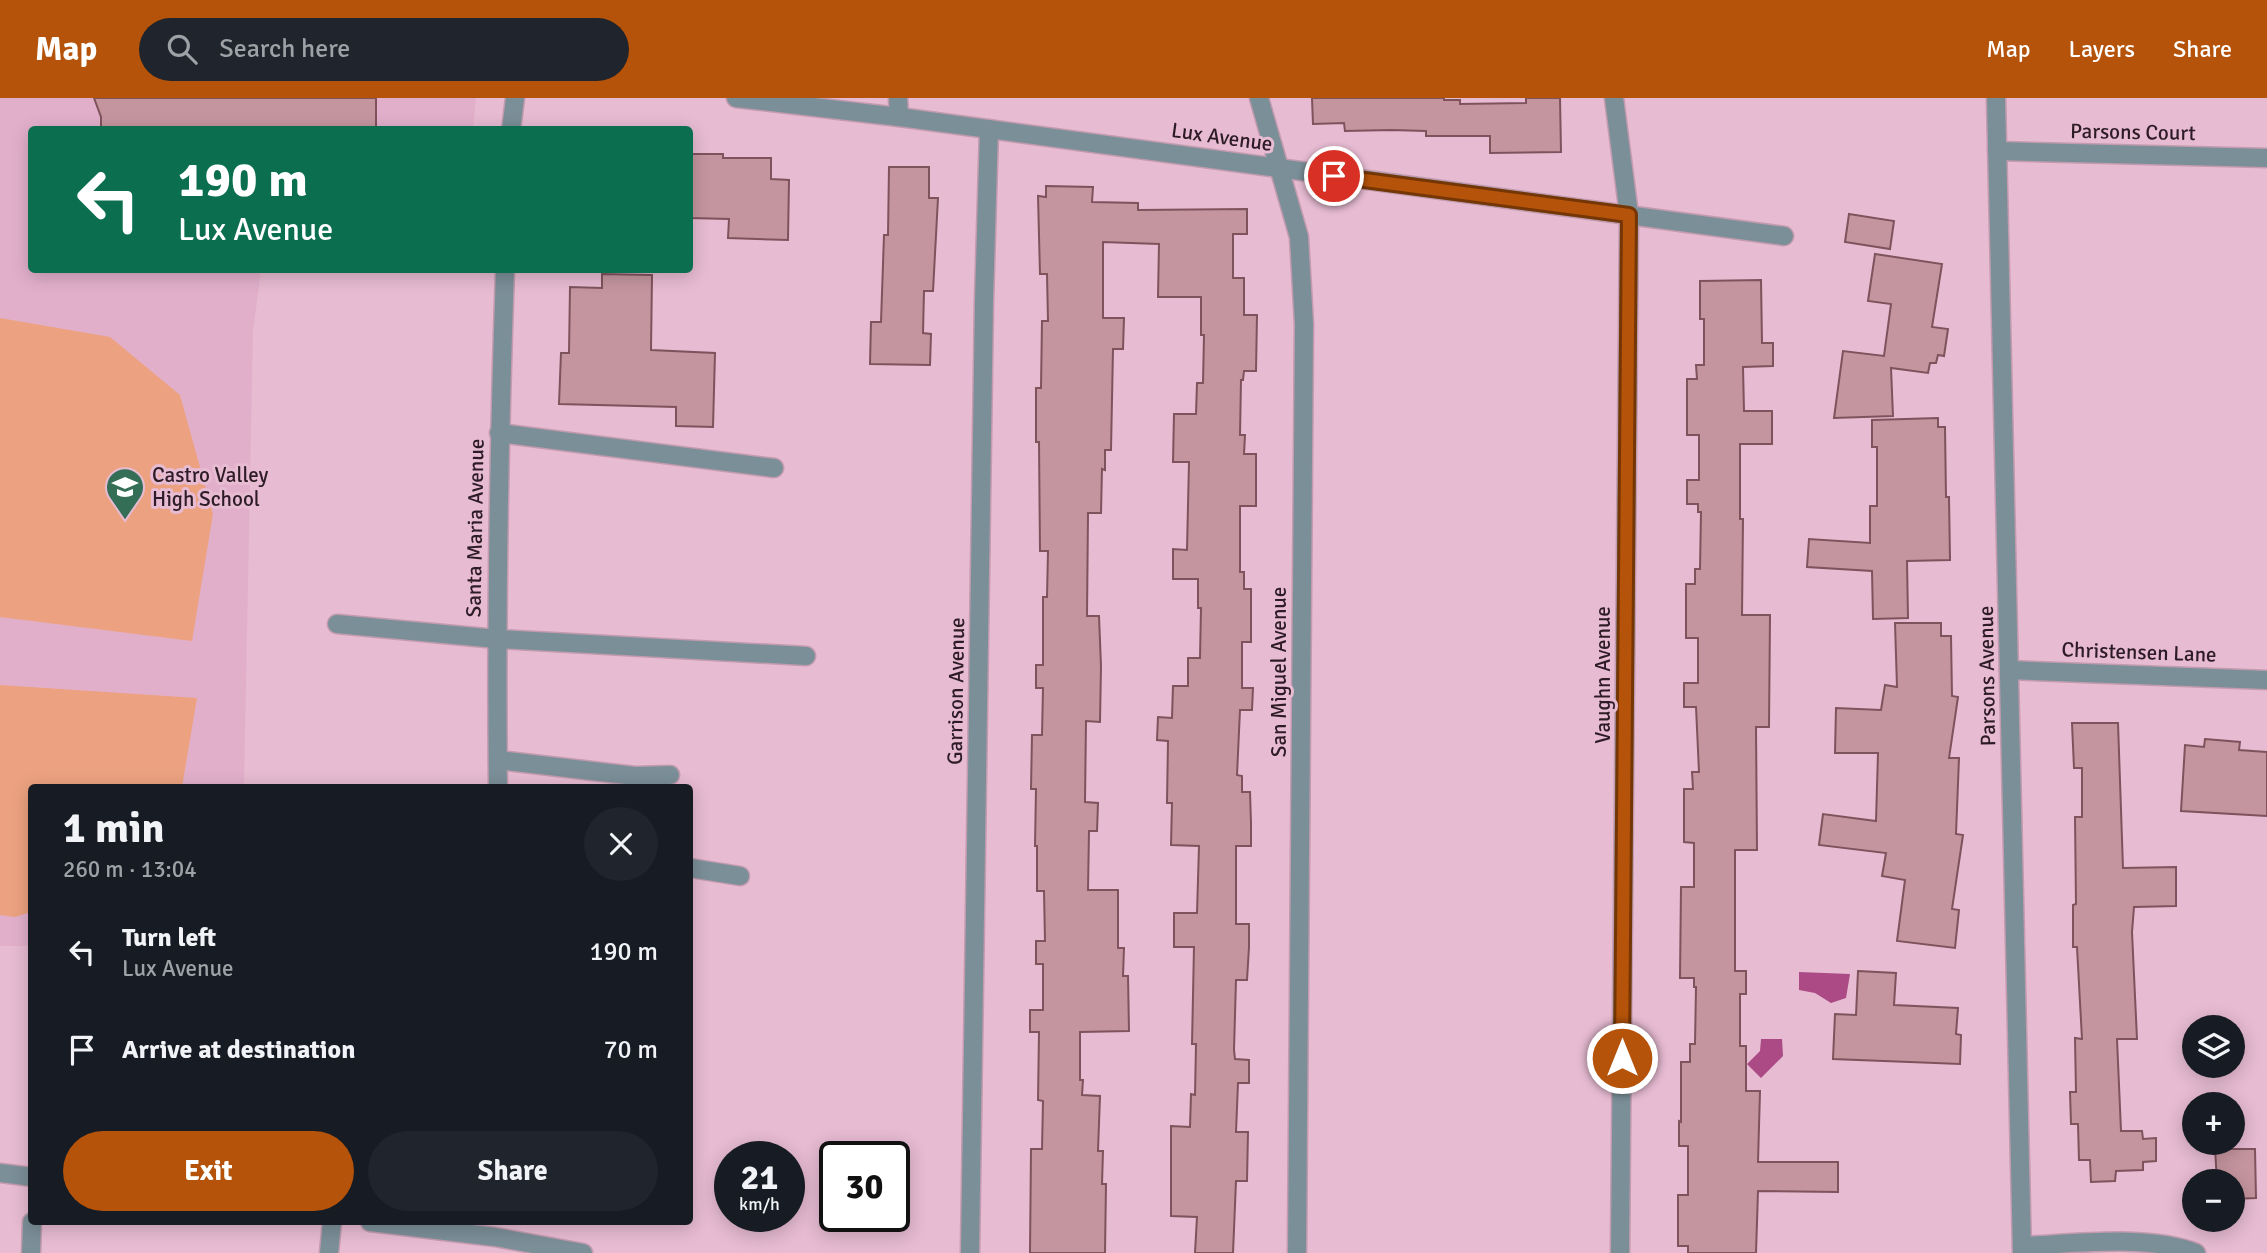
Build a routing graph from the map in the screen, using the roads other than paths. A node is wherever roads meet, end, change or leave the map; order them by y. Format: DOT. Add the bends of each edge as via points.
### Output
graph roads {
  1 [pos="515,98"];
  2 [pos="736,98"];
  3 [pos="898,98"];
  4 [pos="1259,98"];
  5 [pos="1614,98"];
  6 [pos="1996,98"];
  7 [pos="899,117"];
  8 [pos="512,126"];
  9 [pos="989,129"];
  10 [pos="1997,151"];
  11 [pos="2267,158"];
  12 [pos="1281,169"];
  13 [pos="1629,215"];
  14 [pos="1784,236"];
  15 [pos="505,273"];
  16 [pos="499,433"];
  17 [pos="774,468"];
  18 [pos="337,624"];
  19 [pos="496,639"];
  20 [pos="806,656"];
  21 [pos="2009,670"];
  22 [pos="2267,680"];
  23 [pos="498,760"];
  24 [pos="670,775"];
  25 [pos="499,784"];
  26 [pos="693,868"];
  27 [pos="740,876"];
  28 [pos="0,1173"];
  29 [pos="28,1176"];
  30 [pos="32,1225"];
  31 [pos="332,1225"];
  32 [pos="424,1225"];
  33 [pos="495,1229"];
  34 [pos="2022,1249"];
  35 [pos="31,1253"];
  36 [pos="329,1253"];
  37 [pos="583,1253"];
  38 [pos="970,1253"];
  39 [pos="1297,1253"];
  40 [pos="1620,1253"];
  41 [pos="2196,1253"];
  1 -- 8 [label="street"];
  2 -- 7 [label="street, Lux Avenue"];
  3 -- 7 [label="street"];
  4 -- 12 [label="street, San Miguel Avenue"];
  5 -- 13 [label="street, Vaughn Avenue"];
  6 -- 10 [label="street, Parsons Avenue"];
  7 -- 9 [label="street, Lux Avenue"];
  9 -- 12 [label="street, Lux Avenue"];
  9 -- 38 [label="street, Garrison Avenue"];
  10 -- 11 [label="street, Parsons Court"];
  10 -- 21 [label="street, Parsons Avenue"];
  12 -- 13 [label="street, Lux Avenue"];
  12 -- 39 [label="street, San Miguel Avenue" via="1299,237 1304,324"];
  13 -- 14 [label="street, Lux Avenue"];
  13 -- 40 [label="street, Vaughn Avenue"];
  15 -- 16 [label="street, Santa Maria Avenue"];
  16 -- 17 [label="street"];
  16 -- 19 [label="street, Santa Maria Avenue"];
  18 -- 19 [label="street"];
  19 -- 20 [label="street"];
  19 -- 23 [label="street, Santa Maria Avenue"];
  21 -- 22 [label="street, Christensen Lane"];
  21 -- 34 [label="street, Parsons Avenue"];
  23 -- 24 [label="street" via="635,776"];
  23 -- 25 [label="street, Santa Maria Avenue"];
  26 -- 27 [label="street"];
  28 -- 29 [label="street"];
  30 -- 35 [label="street"];
  31 -- 36 [label="street"];
  32 -- 33 [label="street"];
  33 -- 37 [label="street"];
  34 -- 41 [label="street" via="2139,1243 2165,1244"];
}
